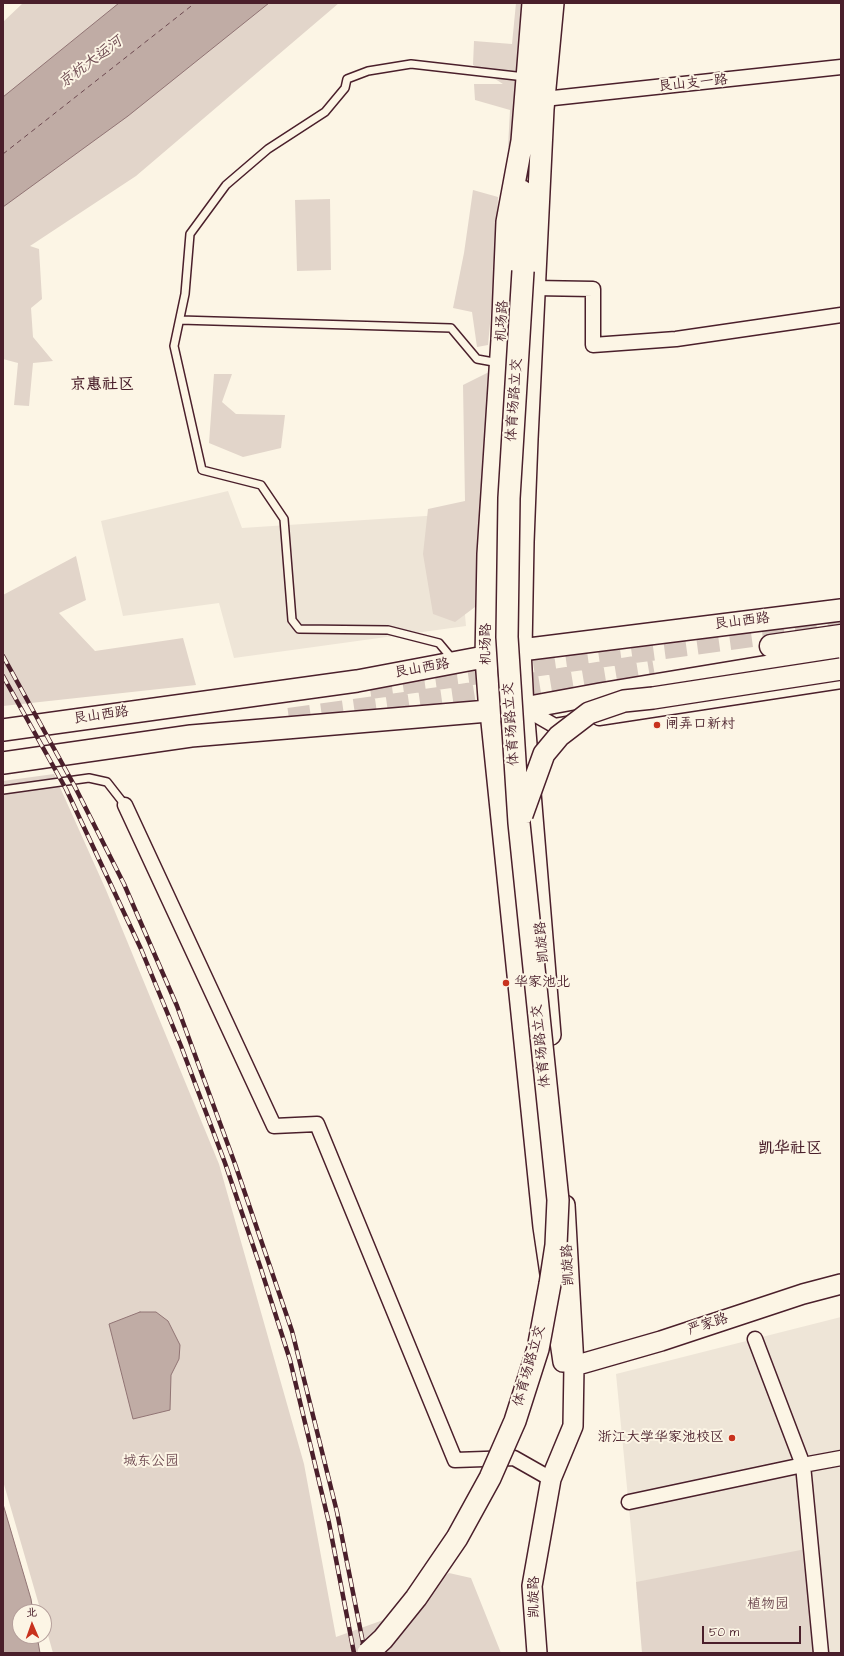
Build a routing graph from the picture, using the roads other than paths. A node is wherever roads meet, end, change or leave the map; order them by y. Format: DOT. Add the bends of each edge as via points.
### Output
graph roads {
  1 [pos="533,3"];
  2 [pos="553,3"];
  3 [pos="841,67"];
  4 [pos="528,77"];
  5 [pos="544,104"];
  6 [pos="522,141"];
  7 [pos="522,271"];
  8 [pos="534,288"];
  9 [pos="841,315"];
  10 [pos="180,320"];
  11 [pos="500,363"];
  12 [pos="841,610"];
  13 [pos="841,636"];
  14 [pos="771,646"];
  15 [pos="521,650"];
  16 [pos="841,654"];
  17 [pos="486,658"];
  18 [pos="456,663"];
  19 [pos="841,669"];
  20 [pos="841,681"];
  21 [pos="524,708"];
  22 [pos="490,712"];
  23 [pos="3,730"];
  24 [pos="3,763"];
  25 [pos="3,790"];
  26 [pos="125,805"];
  27 [pos="519,823"];
  28 [pos="841,1284"];
  29 [pos="754,1339"];
  30 [pos="574,1366"];
  31 [pos="573,1426"];
  32 [pos="841,1458"];
  33 [pos="803,1465"];
  34 [pos="551,1479"];
  35 [pos="628,1502"];
  36 [pos="368,1653"];
  37 [pos="537,1653"];
  38 [pos="821,1653"];
  1 -- 4 [label="main road, 机场路"];
  2 -- 5 [label="main road"];
  3 -- 5 [label="street, 艮山支一路"];
  4 -- 6 [label="main road, 机场路"];
  4 -- 10 [label="lane" via="411,64 368,71 347,79 345,88 325,112 268,149 226,185 190,234"];
  5 -- 7 [label="main road, 体育场路立交"];
  5 -- 8 [label="main road"];
  6 -- 7 [label="main road, 体育场路立交"];
  6 -- 11 [label="main road, 机场路" via="507,222"];
  7 -- 27 [label="main road, 体育场路立交, bridge" via="509,498 507,583 507,636"];
  8 -- 9 [label="street" via="593,289 593,345 676,339"];
  8 -- 15 [label="main road"];
  10 -- 11 [label="lane" via="451,328 477,359"];
  10 -- 18 [label="lane" via="174,346 202,470 261,485 284,519 292,620 299,629 388,630 439,643"];
  11 -- 17 [label="main road, 机场路" via="488,554"];
  12 -- 15 [label="main road, 艮山西路"];
  13 -- 14 [label="highway"];
  15 -- 17 [label="main road, 艮山西路"];
  15 -- 21 [label="main road, 凯旋路"];
  16 -- 21 [label="main road"];
  17 -- 18 [label="main road, 艮山西路"];
  17 -- 22 [label="main road, 机场路"];
  18 -- 23 [label="main road, 艮山西路" via="357,681"];
  19 -- 27 [label="main road, bridge" via="624,701 589,713 559,736 544,754"];
  20 -- 21 [label="street" via="612,715 555,726"];
  21 -- 22 [label="main road"];
  21 -- 30 [label="main road, 凯旋路" via="568,1247"];
  22 -- 24 [label="main road" via="191,736"];
  22 -- 31 [label="main road, 凯旋路" via="543,1227"];
  25 -- 26 [label="lane" via="89,778 107,782"];
  26 -- 34 [label="street" via="274,1126 317,1124 455,1460 514,1458"];
  27 -- 36 [label="main road, 体育场路立交, bridge" via="558,1200 556,1245 550,1284 538,1349 515,1421 490,1478 456,1538 416,1598 383,1639"];
  28 -- 30 [label="main road, 严家路"];
  29 -- 33 [label="street"];
  30 -- 31 [label="main road, 凯旋路"];
  31 -- 34 [label="main road, 凯旋路"];
  32 -- 33 [label="street"];
  33 -- 35 [label="street"];
  33 -- 38 [label="street"];
  34 -- 37 [label="main road, 凯旋路" via="532,1586"];
}
